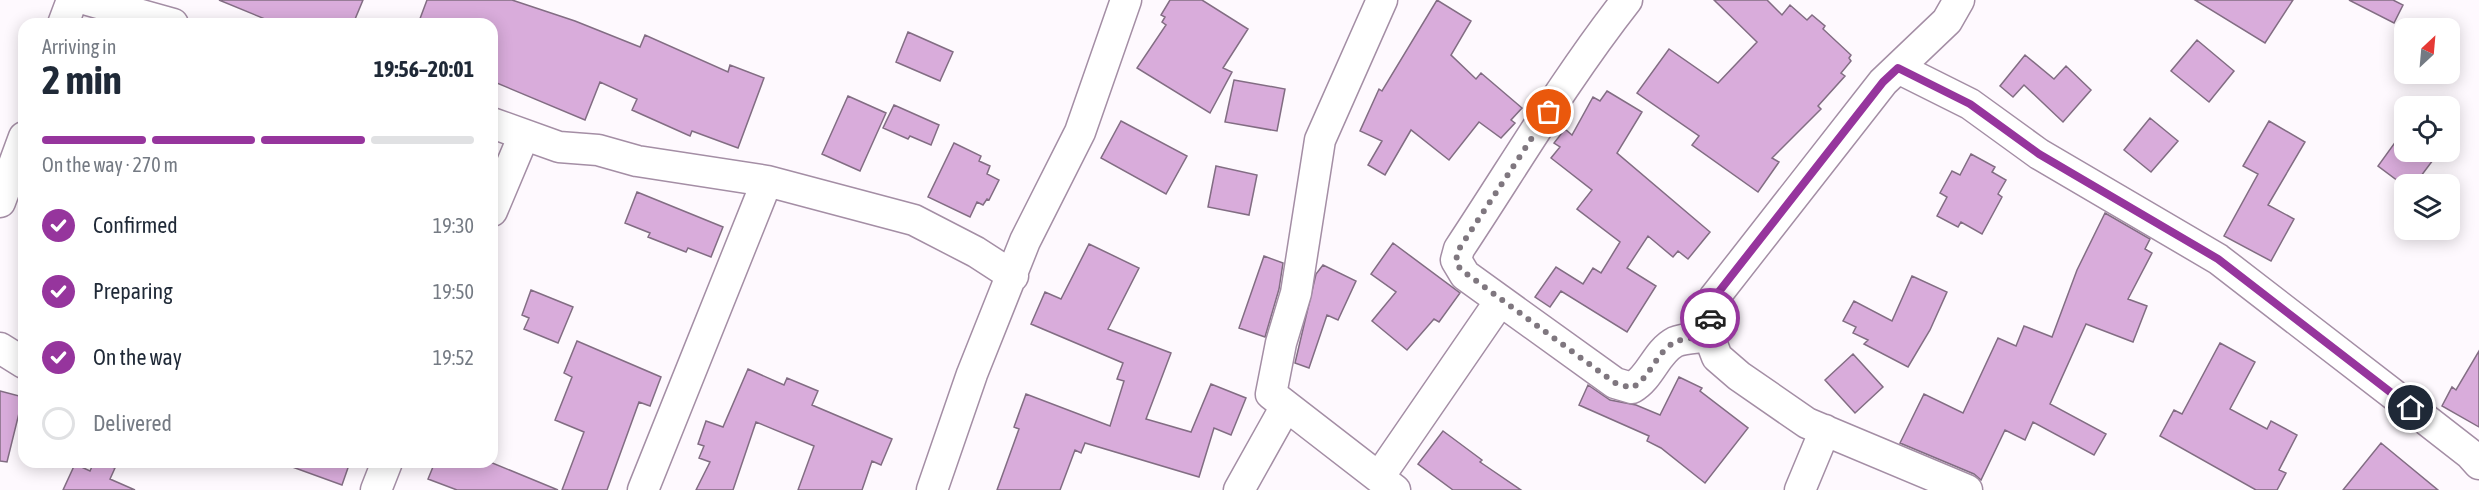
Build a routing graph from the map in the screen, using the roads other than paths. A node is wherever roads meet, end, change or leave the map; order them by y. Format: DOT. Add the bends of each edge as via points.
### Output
graph roads {
  1 [pos="72,0"];
  2 [pos="88,0"];
  3 [pos="1126,0"];
  4 [pos="1382,0"];
  5 [pos="1627,0"];
  6 [pos="1959,0"];
  7 [pos="133,6"];
  8 [pos="65,18"];
  9 [pos="160,18"];
  10 [pos="1898,68"];
  11 [pos="498,125"];
  12 [pos="524,135"];
  13 [pos="18,153"];
  14 [pos="767,181"];
  15 [pos="498,197"];
  16 [pos="0,202"];
  17 [pos="1013,276"];
  18 [pos="1500,301"];
  19 [pos="1709,336"];
  20 [pos="0,348"];
  21 [pos="18,359"];
  22 [pos="1286,406"];
  23 [pos="1825,430"];
  24 [pos="2479,464"];
  25 [pos="385,468"];
  26 [pos="1387,484"];
  27 [pos="376,490"];
  28 [pos="643,490"];
  29 [pos="932,490"];
  30 [pos="1239,490"];
  31 [pos="1800,490"];
  32 [pos="1967,490"];
  1 -- 8 [label="street"];
  2 -- 7 [label="street"];
  3 -- 17 [label="street" via="1080,132 1025,241"];
  4 -- 22 [label="street" via="1320,140 1296,294 1271,394"];
  5 -- 18 [label="street" via="1580,60 1459,249 1456,260 1460,269"];
  6 -- 10 [label="street" via="1947,21"];
  7 -- 9 [label="street"];
  10 -- 19 [label="street" via="1714,298"];
  10 -- 24 [label="street" via="1970,104 2039,154 2218,259"];
  11 -- 12 [label="street"];
  12 -- 14 [label="street" via="559,147 598,150 637,161"];
  12 -- 15 [label="street"];
  13 -- 16 [label="street"];
  14 -- 17 [label="street" via="914,220"];
  14 -- 28 [label="street"];
  17 -- 29 [label="street" via="972,374"];
  18 -- 19 [label="street" via="1615,383 1632,388 1644,381 1675,342"];
  18 -- 26 [label="street"];
  19 -- 23 [label="street" via="1718,357 1739,376 1808,423"];
  20 -- 21 [label="street"];
  22 -- 26 [label="street"];
  22 -- 30 [label="street"];
  23 -- 31 [label="street"];
  23 -- 32 [label="street"];
  25 -- 27 [label="street"];
}
